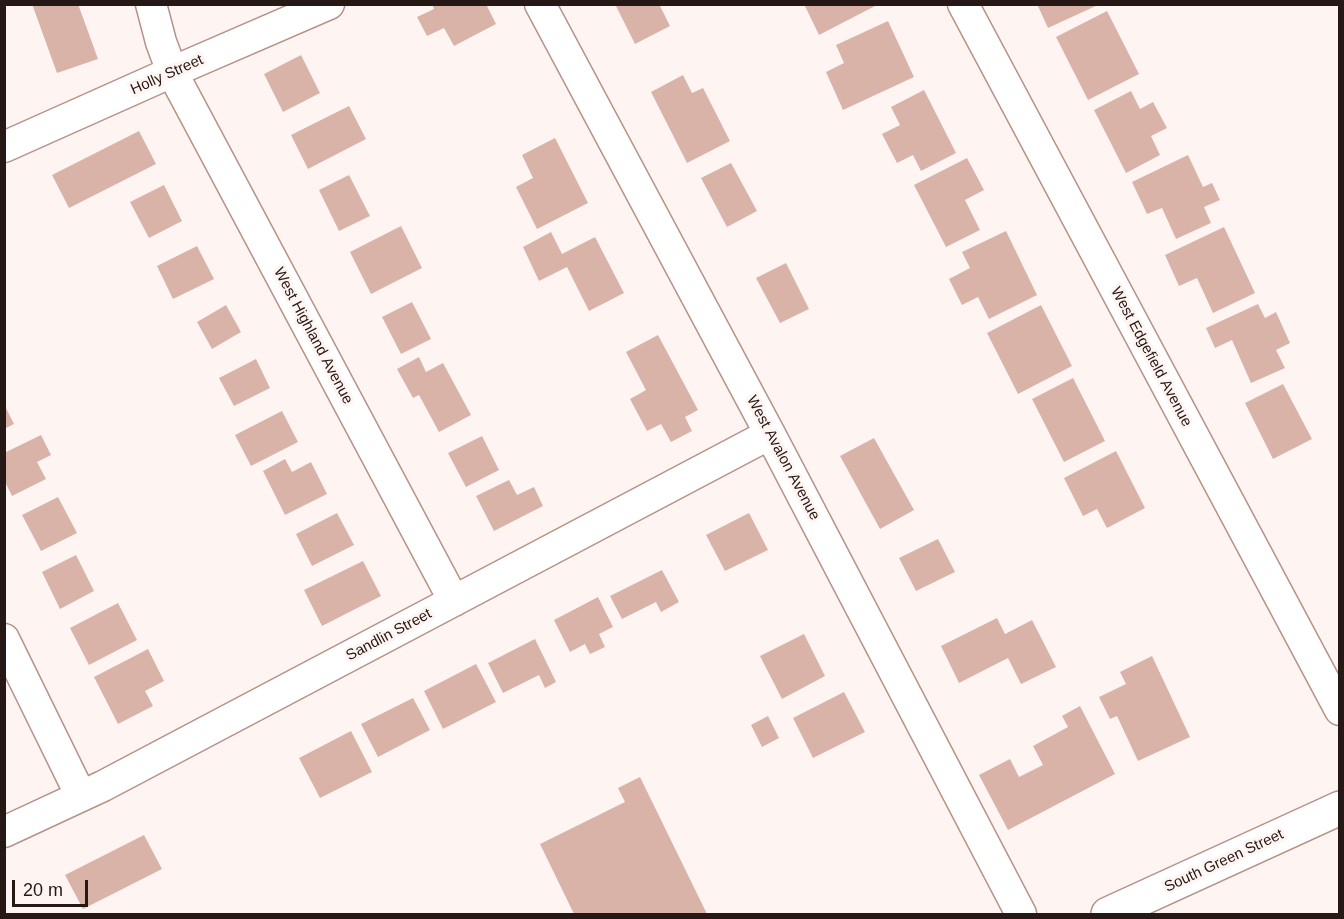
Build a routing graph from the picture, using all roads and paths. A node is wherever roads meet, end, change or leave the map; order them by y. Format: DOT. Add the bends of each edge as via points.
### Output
graph roads {
  1 [pos="151,4"];
  2 [pos="329,4"];
  3 [pos="540,4"];
  4 [pos="963,4"];
  5 [pos="172,72"];
  6 [pos="4,147"];
  7 [pos="771,434"];
  8 [pos="454,601"];
  9 [pos="4,639"];
  10 [pos="1340,710"];
  11 [pos="81,796"];
  12 [pos="1340,808"];
  13 [pos="4,832"];
  14 [pos="1021,915"];
  15 [pos="1108,915"];
  1 -- 5 [label="street, West Highland Avenue"];
  2 -- 5 [label="street, Holly Street"];
  3 -- 7 [label="street, West Avalon Avenue"];
  4 -- 10 [label="street, West Edgefield Avenue"];
  5 -- 6 [label="street, Holly Street"];
  5 -- 8 [label="street, West Highland Avenue"];
  7 -- 8 [label="street, Sandlin Street"];
  7 -- 14 [label="street, West Avalon Avenue"];
  8 -- 11 [label="street, Sandlin Street"];
  9 -- 11 [label="street"];
  11 -- 13 [label="street, Sandlin Street"];
  12 -- 15 [label="street, South Green Street"];
}
